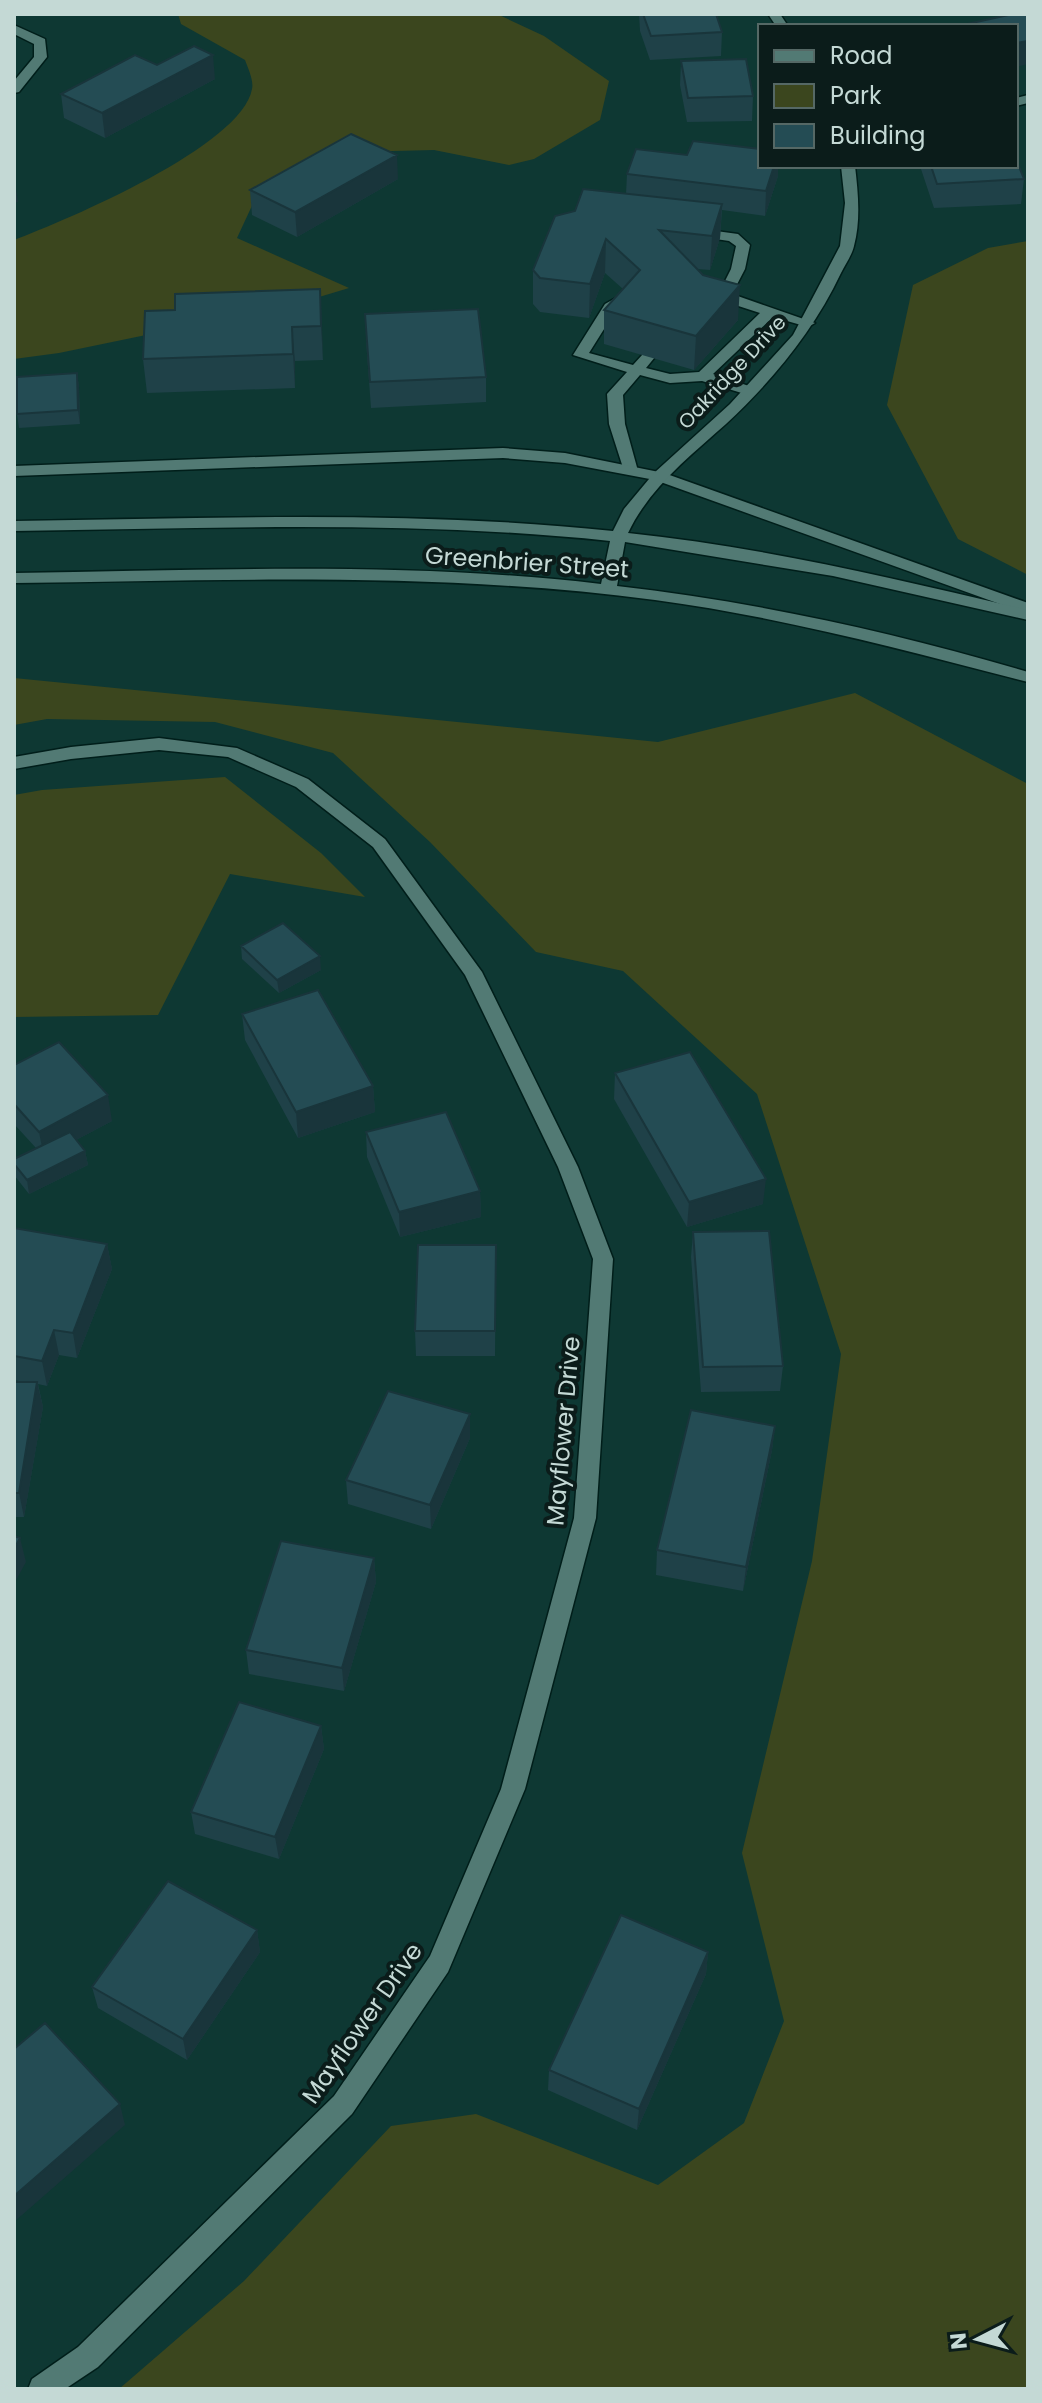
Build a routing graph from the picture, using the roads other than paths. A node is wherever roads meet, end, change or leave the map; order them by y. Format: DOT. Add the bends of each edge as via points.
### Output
graph roads {
  1 [pos="14,29"];
  2 [pos="14,89"];
  3 [pos="848,168"];
  4 [pos="675,230"];
  5 [pos="703,286"];
  6 [pos="627,294"];
  7 [pos="723,299"];
  8 [pos="701,309"];
  9 [pos="769,312"];
  10 [pos="808,323"];
  11 [pos="648,357"];
  12 [pos="635,371"];
  13 [pos="703,376"];
  14 [pos="750,391"];
  15 [pos="14,471"];
  16 [pos="630,471"];
  17 [pos="659,476"];
  18 [pos="14,526"];
  19 [pos="618,538"];
  20 [pos="14,578"];
  21 [pos="608,591"];
  22 [pos="1028,612"];
  23 [pos="1028,677"];
  24 [pos="14,763"];
  25 [pos="42,2389"];
  1 -- 2 [label="street" via="40,42 41,57"];
  3 -- 10 [label="street, Oakridge Drive" via="852,203 847,246"];
  4 -- 7 [label="street" via="733,237 743,245"];
  5 -- 7 [label="street"];
  6 -- 12 [label="street" via="610,307 580,355"];
  7 -- 8 [label="street"];
  7 -- 9 [label="street"];
  9 -- 10 [label="street"];
  9 -- 13 [label="street"];
  10 -- 14 [label="street, Oakridge Drive"];
  11 -- 12 [label="street"];
  12 -- 13 [label="street" via="670,379"];
  12 -- 16 [label="street" via="615,394"];
  13 -- 14 [label="street"];
  14 -- 17 [label="street, Oakridge Drive"];
  15 -- 16 [label="street" via="503,453"];
  16 -- 17 [label="street"];
  17 -- 19 [label="street, Oakridge Drive" via="632,509"];
  17 -- 22 [label="street"];
  18 -- 19 [label="street, Greenbrier Street" via="366,522"];
  19 -- 21 [label="street, Oakridge Drive"];
  19 -- 22 [label="street, Greenbrier Street" via="756,556"];
  20 -- 21 [label="street, Greenbrier Street" via="331,573"];
  21 -- 23 [label="street, Greenbrier Street" via="797,620"];
  24 -- 25 [label="street, Mayflower Drive" via="159,744 231,752 302,783 379,843 473,972 568,1167 603,1259 585,1518 513,1789 439,1964 343,2105 88,2357"];
}
